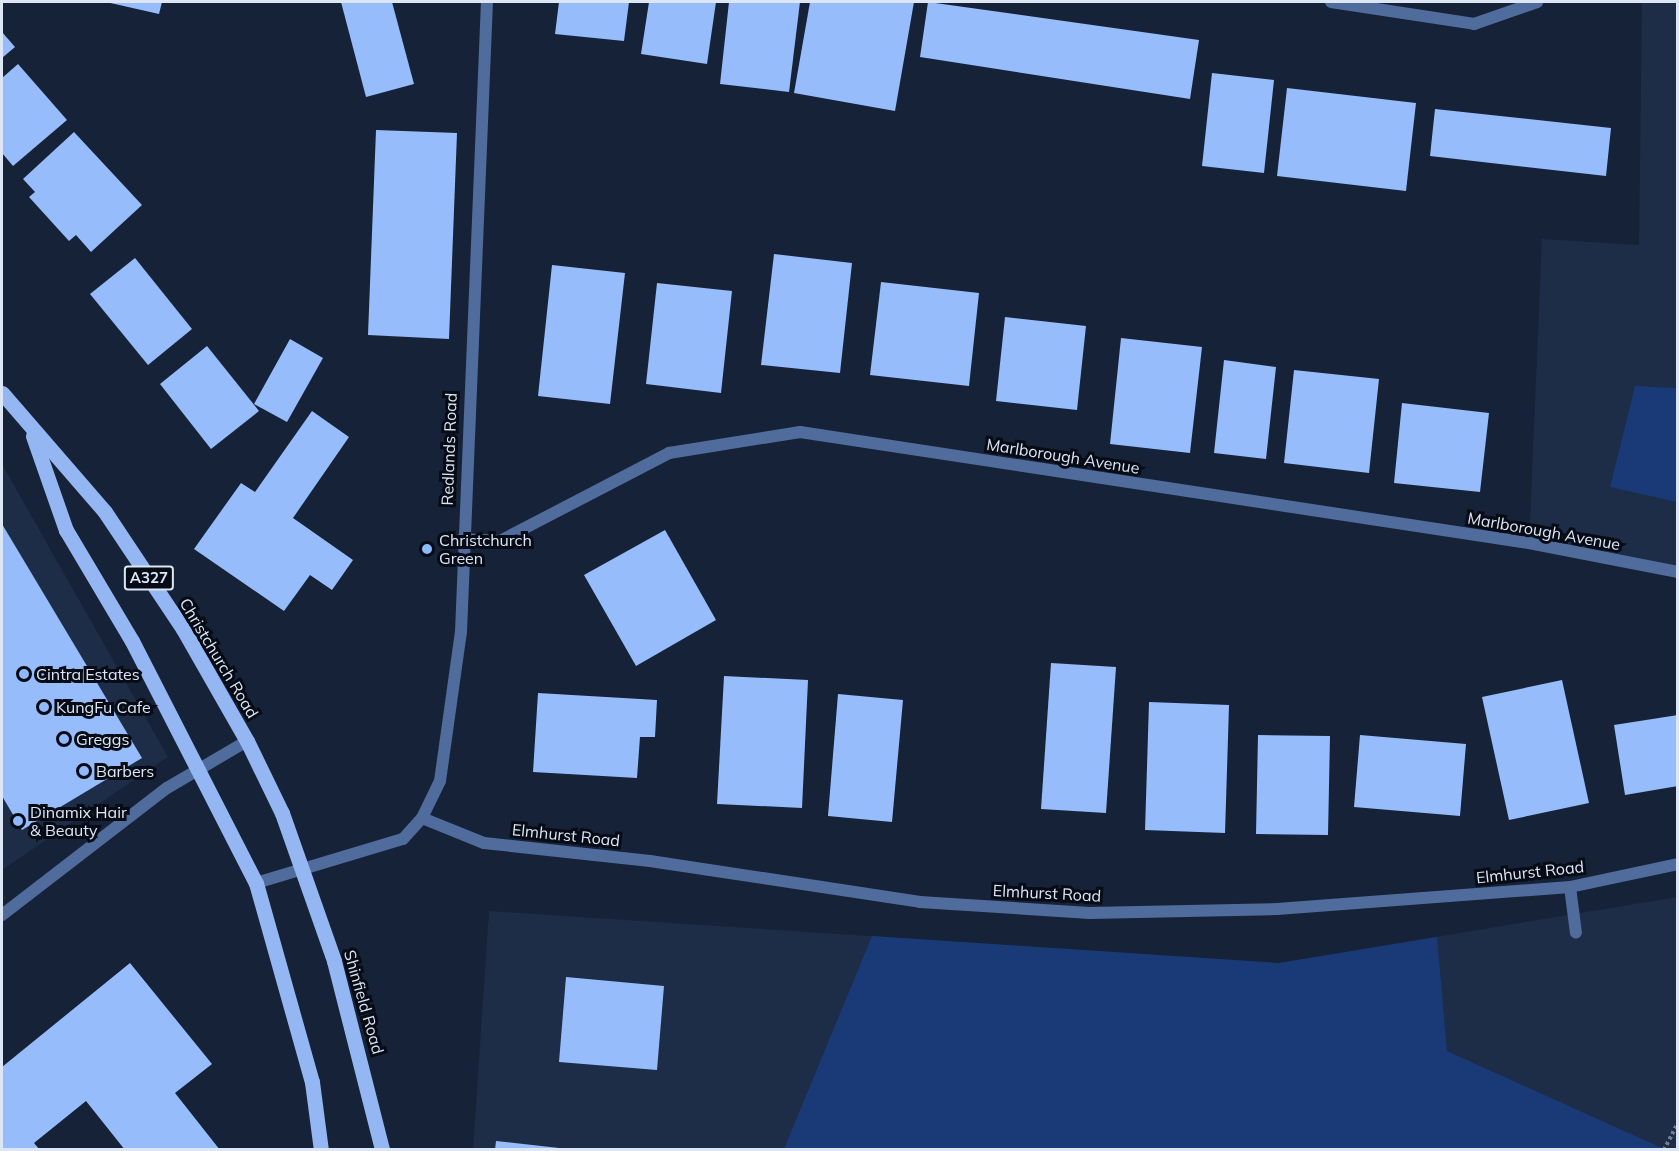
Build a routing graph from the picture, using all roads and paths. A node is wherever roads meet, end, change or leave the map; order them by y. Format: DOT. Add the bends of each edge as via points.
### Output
graph roads {
  1 [pos="487,2"];
  2 [pos="1331,2"];
  3 [pos="1537,2"];
  4 [pos="2,393"];
  5 [pos="30,430"];
  6 [pos="462,539"];
  7 [pos="1677,572"];
  8 [pos="248,741"];
  9 [pos="198,767"];
  10 [pos="422,818"];
  11 [pos="1677,864"];
  12 [pos="302,867"];
  13 [pos="256,883"];
  14 [pos="1570,887"];
  15 [pos="2,915"];
  16 [pos="1576,933"];
  17 [pos="1677,1124"];
  18 [pos="321,1149"];
  19 [pos="382,1149"];
  20 [pos="1664,1149"];
  1 -- 6 [label="street, Redlands Road"];
  2 -- 3 [label="street" via="1474,24"];
  4 -- 5 [label="main road, Christchurch Road / A327"];
  5 -- 8 [label="main road, Christchurch Road / A327" via="105,512 183,629"];
  5 -- 9 [label="main road, Christchurch Road / A327" via="66,530"];
  6 -- 7 [label="street, Marlborough Avenue" via="500,541 669,453 800,432 1529,543"];
  6 -- 10 [label="street, Redlands Road" via="455,702 440,781"];
  8 -- 9 [label="street"];
  8 -- 12 [label="main road, Christchurch Road / A327"];
  9 -- 13 [label="main road, Christchurch Road / A327"];
  9 -- 15 [label="street"];
  10 -- 12 [label="street, Redlands Road" via="403,839"];
  10 -- 14 [label="street, Elmhurst Road" via="484,843 650,861 920,902 1090,913 1276,909"];
  11 -- 14 [label="street, Elmhurst Road"];
  12 -- 13 [label="street, Redlands Road"];
  12 -- 19 [label="main road, Shinfield Road / A327" via="343,991"];
  13 -- 18 [label="main road, A327" via="312,1082"];
  14 -- 16 [label="street"];
  17 -- 20 [label="path"];
}
